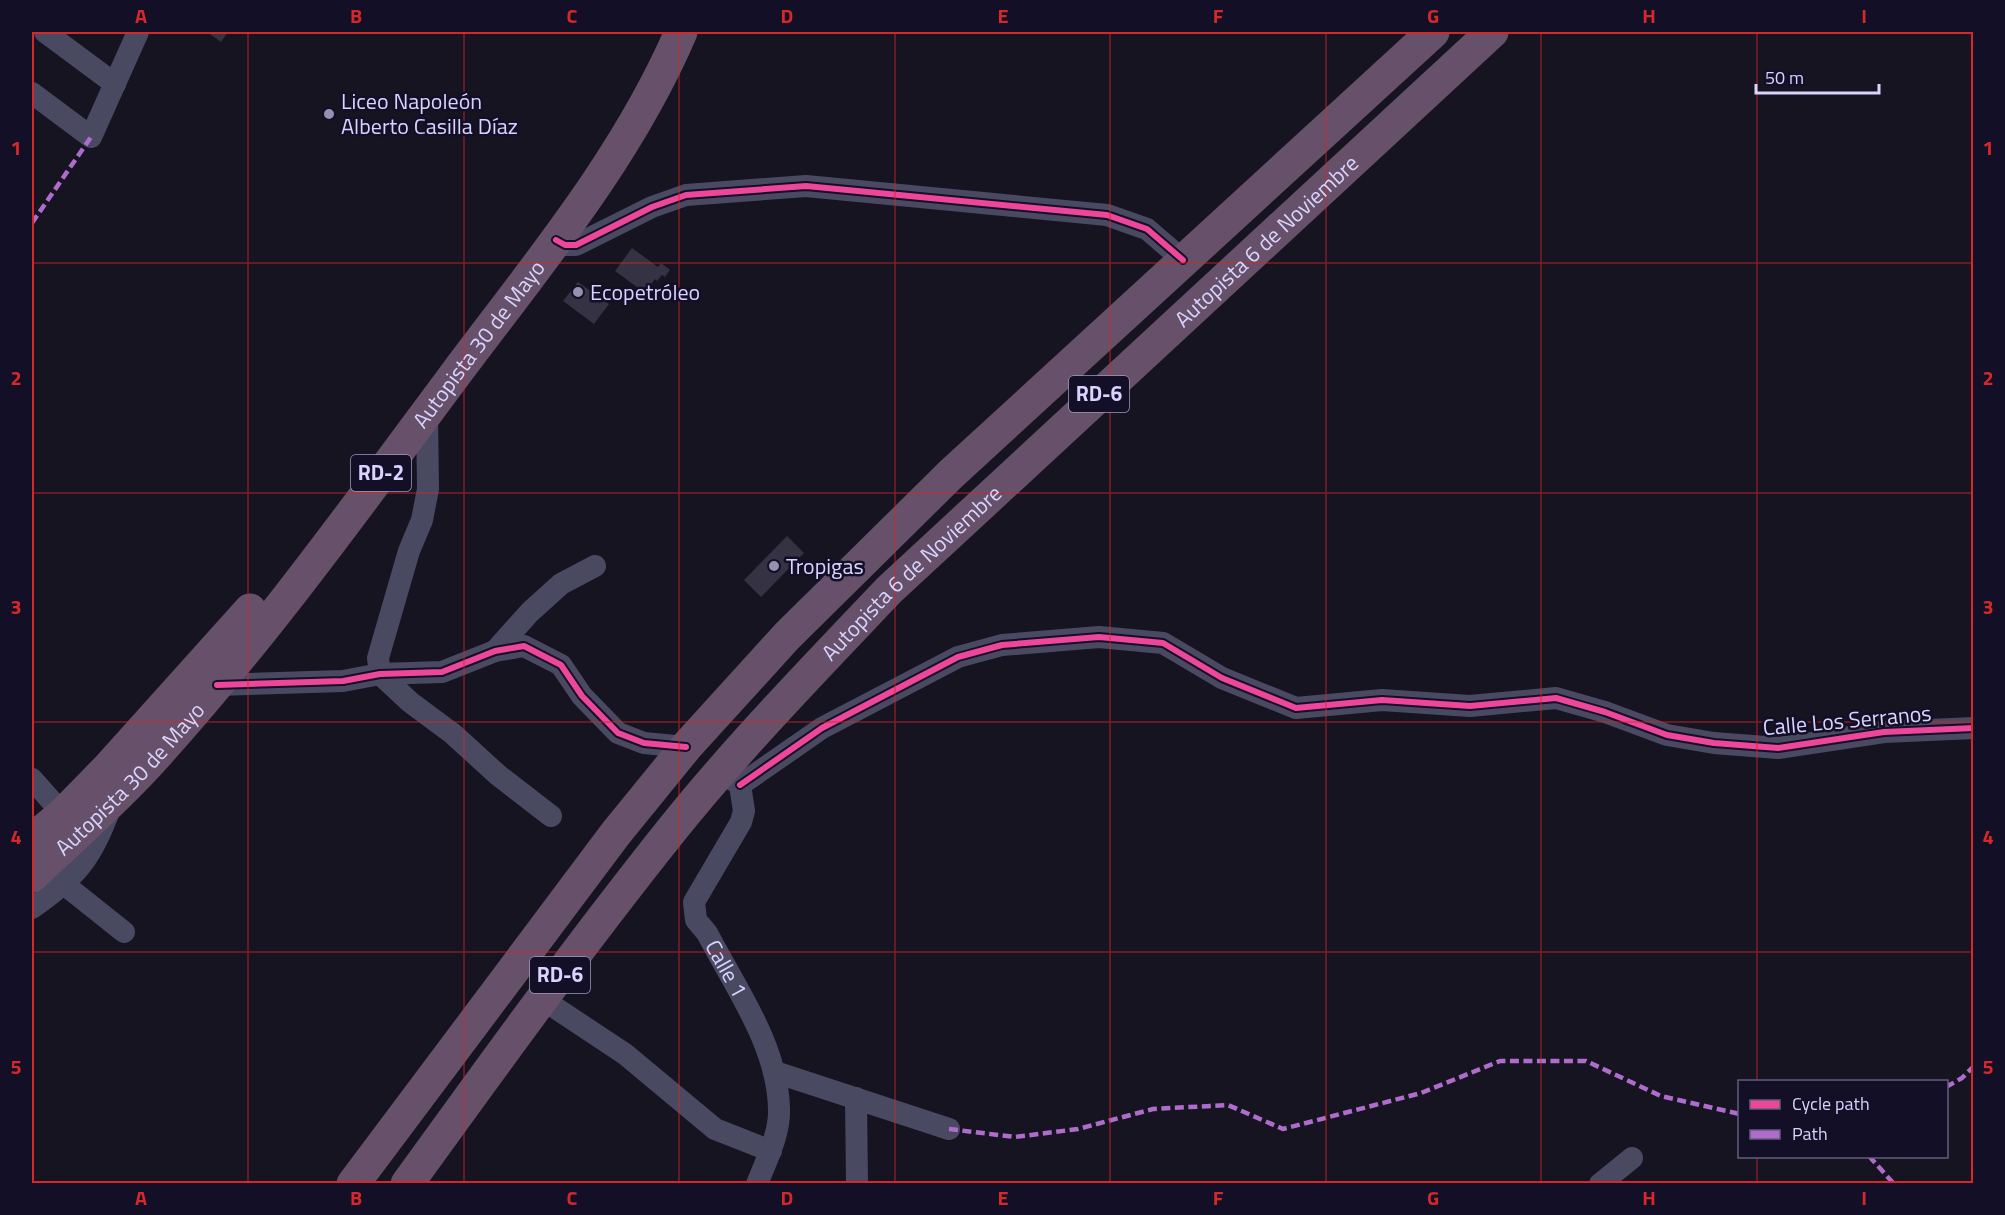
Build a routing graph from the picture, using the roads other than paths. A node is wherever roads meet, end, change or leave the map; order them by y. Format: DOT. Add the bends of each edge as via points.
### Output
graph roads {
  1 [pos="45,32"];
  2 [pos="138,32"];
  3 [pos="658,32"];
  4 [pos="681,32"];
  5 [pos="1433,32"];
  6 [pos="1492,32"];
  7 [pos="115,84"];
  8 [pos="32,93"];
  9 [pos="556,240"];
  10 [pos="1183,260"];
  11 [pos="427,413"];
  12 [pos="595,566"];
  13 [pos="495,651"];
  14 [pos="380,674"];
  15 [pos="217,685"];
  16 [pos="1974,728"];
  17 [pos="686,747"];
  18 [pos="730,778"];
  19 [pos="32,779"];
  20 [pos="112,801"];
  21 [pos="551,816"];
  22 [pos="42,827"];
  23 [pos="32,876"];
  24 [pos="65,885"];
  25 [pos="32,908"];
  26 [pos="123,932"];
  27 [pos="542,999"];
  28 [pos="775,1072"];
  29 [pos="856,1098"];
  30 [pos="948,1129"];
  31 [pos="771,1151"];
  32 [pos="1632,1158"];
  33 [pos="353,1184"];
  34 [pos="407,1184"];
  35 [pos="757,1184"];
  36 [pos="857,1184"];
  37 [pos="1600,1184"];
  1 -- 7 [label="street"];
  2 -- 7 [label="street"];
  3 -- 22 [label="highway, Autopista 30 de Mayo / RD-2" via="575,179 250,610 158,714"];
  4 -- 9 [label="highway, Autopista 30 de Mayo / RD-2" via="630,128"];
  5 -- 10 [label="highway, Autopista 6 de Noviembre / RD-6"];
  6 -- 18 [label="highway, Autopista 6 de Noviembre / RD-6" via="889,590"];
  7 -- 8 [label="street" via="91,137"];
  9 -- 10 [label="street" via="576,245 652,207 686,195 806,186 1107,215 1147,229"];
  9 -- 11 [label="highway, Autopista 30 de Mayo / RD-2"];
  10 -- 17 [label="highway, Autopista 6 de Noviembre / RD-6" via="864,557"];
  11 -- 14 [label="street" via="428,489 422,520 378,658"];
  11 -- 15 [label="highway, Autopista 30 de Mayo / RD-2"];
  12 -- 13 [label="street" via="561,584"];
  13 -- 14 [label="street" via="442,672"];
  13 -- 17 [label="street" via="524,646 561,664 582,696 618,733 644,743"];
  14 -- 15 [label="street" via="343,681"];
  14 -- 21 [label="street"];
  15 -- 20 [label="highway, Autopista 30 de Mayo / RD-2"];
  16 -- 18 [label="street, Calle Los Serranos" via="1884,732 1778,748 1667,735 1556,698 1470,706 1382,700 1296,708 1222,678 1164,643 1099,637 1002,645 958,657"];
  17 -- 33 [label="highway, Autopista 6 de Noviembre / RD-6" via="545,926"];
  18 -- 27 [label="highway, Autopista 6 de Noviembre / RD-6" via="671,831"];
  18 -- 28 [label="street, Calle 1" via="744,811 694,902 696,920 707,933"];
  19 -- 22 [label="street"];
  20 -- 23 [label="highway, Autopista 30 de Mayo / RD-2"];
  20 -- 24 [label="street" via="88,856"];
  24 -- 25 [label="street"];
  24 -- 26 [label="street"];
  27 -- 31 [label="street" via="625,1054 715,1129"];
  27 -- 34 [label="highway, Autopista 6 de Noviembre / RD-6"];
  28 -- 29 [label="street"];
  28 -- 31 [label="street, Calle 1" via="779,1111"];
  29 -- 30 [label="street"];
  29 -- 36 [label="street"];
  31 -- 35 [label="street, Calle 1"];
  32 -- 37 [label="street"];
}
